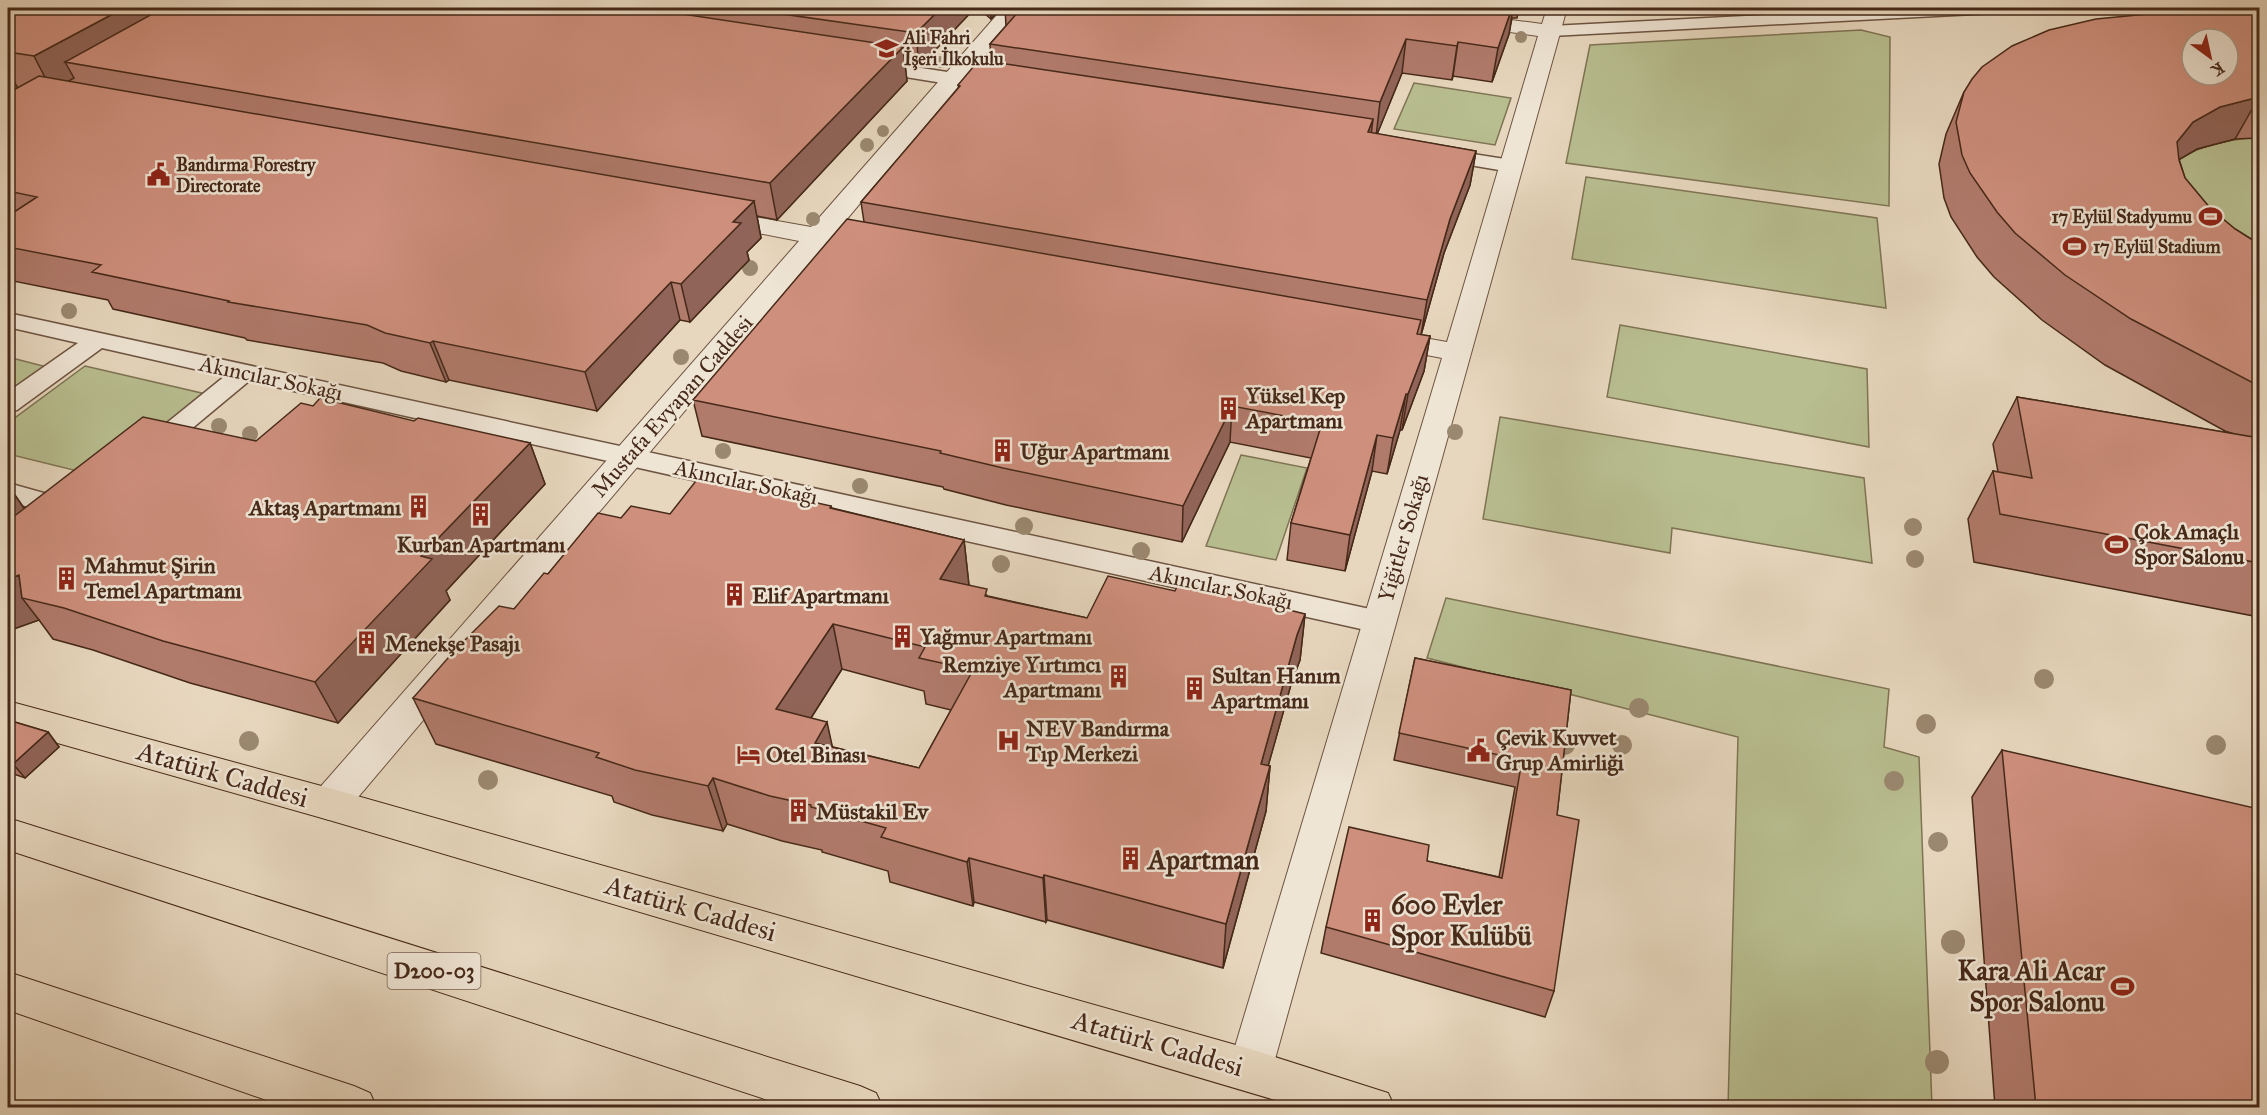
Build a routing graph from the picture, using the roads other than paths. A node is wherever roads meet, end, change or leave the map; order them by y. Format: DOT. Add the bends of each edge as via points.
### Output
graph roads {
  1 [pos="1014,8"];
  2 [pos="1378,8"];
  3 [pos="1994,8"];
  4 [pos="1554,19"];
  5 [pos="848,63"];
  6 [pos="953,79"];
  7 [pos="1000,86"];
  8 [pos="1418,151"];
  9 [pos="1511,166"];
  10 [pos="689,213"];
  11 [pos="818,236"];
  12 [pos="900,251"];
  13 [pos="8,320"];
  14 [pos="1364,335"];
  15 [pos="98,340"];
  16 [pos="1457,352"];
  17 [pos="245,372"];
  18 [pos="8,404"];
  19 [pos="628,456"];
  20 [pos="129,467"];
  21 [pos="8,492"];
  22 [pos="50,532"];
  23 [pos="1379,622"];
  24 [pos="8,715"];
  25 [pos="329,804"];
  26 [pos="8,834"];
  27 [pos="8,991"];
  28 [pos="1250,1070"];
  29 [pos="354,1107"];
  30 [pos="860,1107"];
  31 [pos="1372,1107"];
  1 -- 6 [label="street, Mustafa Evyapan Caddesi"];
  2 -- 4 [label="street"];
  3 -- 4 [label="lane"];
  4 -- 9 [label="street, Yiğitler Sokağı"];
  5 -- 6 [label="lane"];
  6 -- 7 [label="lane"];
  6 -- 11 [label="street, Mustafa Evyapan Caddesi"];
  8 -- 9 [label="lane"];
  9 -- 16 [label="street, Yiğitler Sokağı"];
  10 -- 11 [label="street"];
  11 -- 12 [label="street"];
  11 -- 19 [label="street, Mustafa Evyapan Caddesi"];
  13 -- 15 [label="lane, Akıncılar Sokağı"];
  14 -- 16 [label="street"];
  15 -- 17 [label="lane, Akıncılar Sokağı"];
  15 -- 18 [label="lane"];
  16 -- 23 [label="street, Yiğitler Sokağı"];
  17 -- 19 [label="lane, Akıncılar Sokağı"];
  17 -- 20 [label="lane"];
  19 -- 23 [label="lane, Akıncılar Sokağı"];
  19 -- 25 [label="street, Mustafa Evyapan Caddesi"];
  21 -- 22 [label="lane" via="84,504"];
  23 -- 28 [label="street, Yiğitler Sokağı"];
  24 -- 25 [label="main road, Atatürk Caddesi"];
  25 -- 28 [label="main road, Atatürk Caddesi"];
  26 -- 30 [label="main road, D200-03"];
  27 -- 29 [label="main road"];
  28 -- 31 [label="main road, Atatürk Caddesi"];
}
